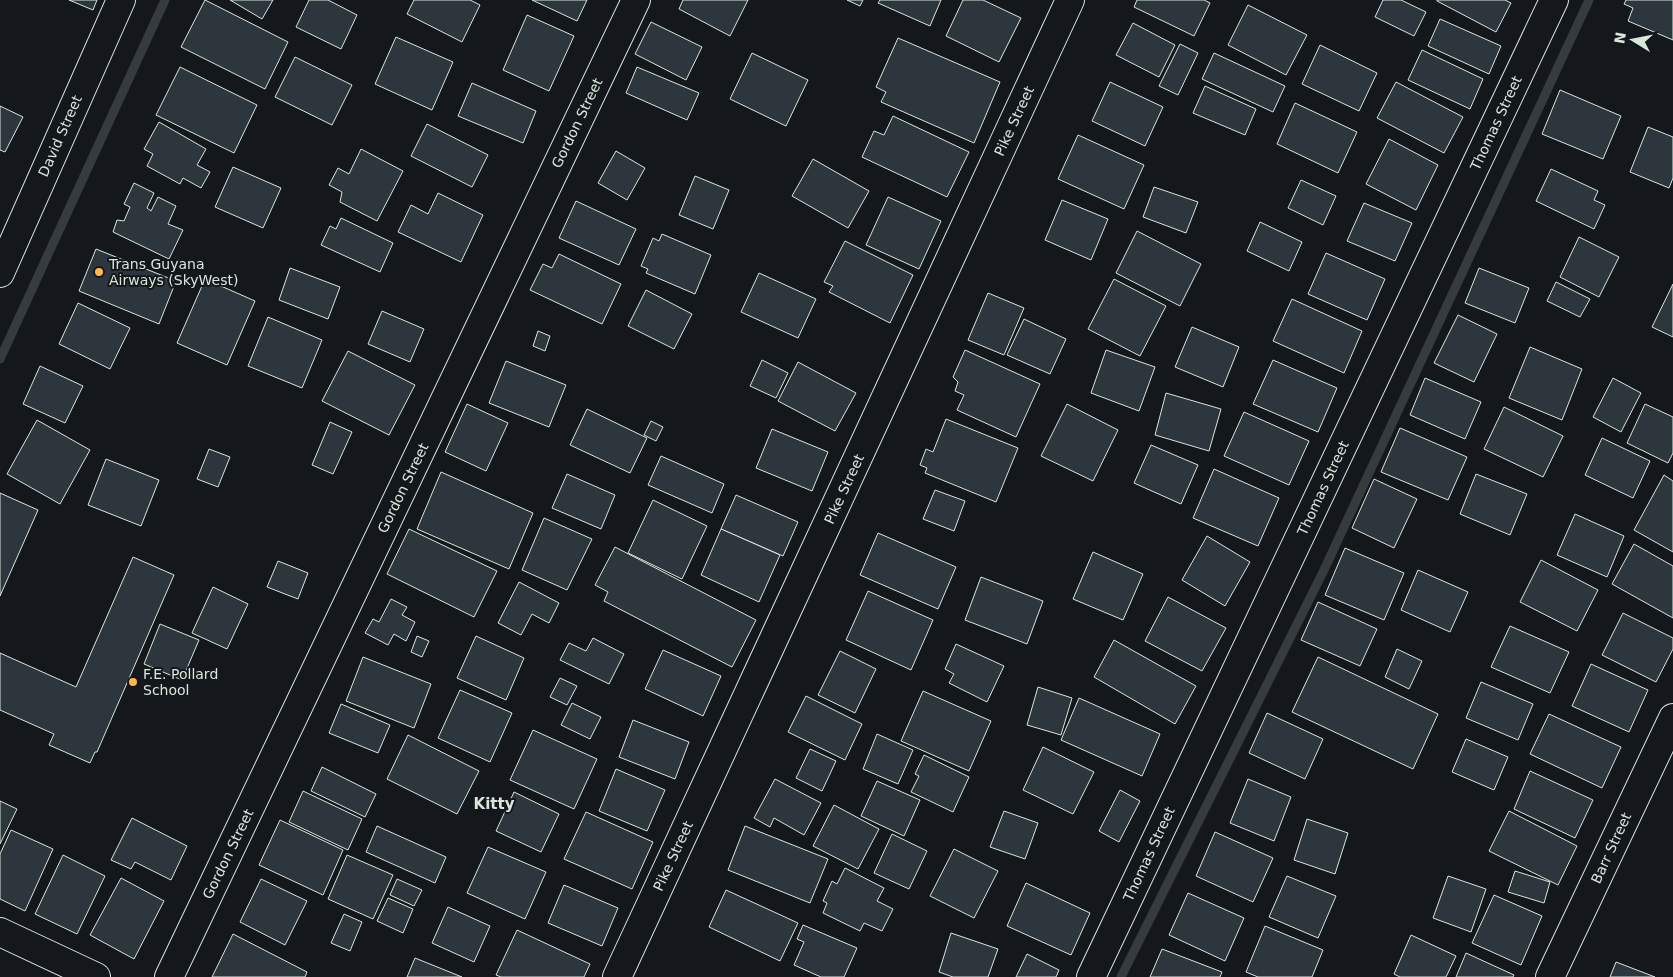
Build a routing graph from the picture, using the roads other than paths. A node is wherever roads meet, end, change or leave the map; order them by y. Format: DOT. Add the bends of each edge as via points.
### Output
graph roads {
  1 [pos="121,0"];
  2 [pos="636,0"];
  3 [pos="1070,0"];
  4 [pos="1554,0"];
  5 [pos="0,273"];
  6 [pos="1673,718"];
  7 [pos="0,932"];
  8 [pos="96,977"];
  9 [pos="169,977"];
  10 [pos="617,977"];
  11 [pos="1091,977"];
  12 [pos="1550,977"];
  1 -- 5 [label="street, David Street"];
  2 -- 9 [label="street, Gordon Street"];
  3 -- 10 [label="street, Pike Street"];
  4 -- 11 [label="street, Thomas Street"];
  6 -- 12 [label="street, Barr Street"];
  7 -- 8 [label="street"];
}
